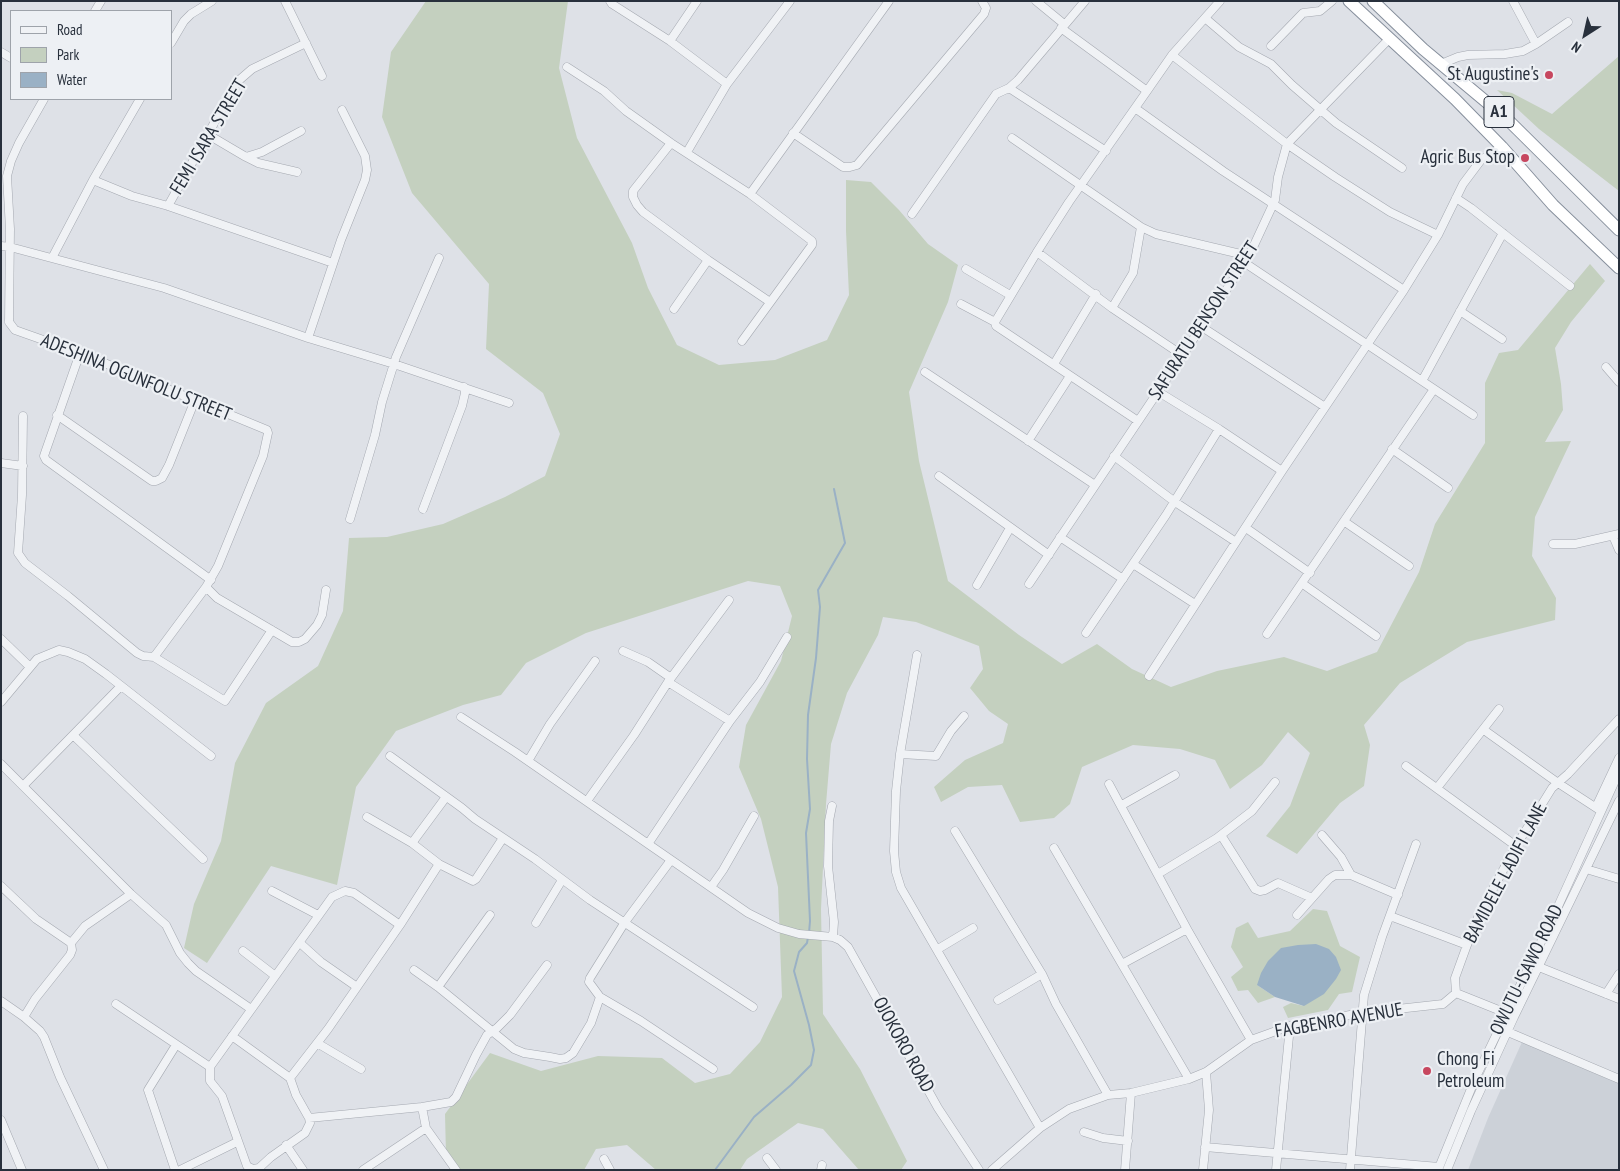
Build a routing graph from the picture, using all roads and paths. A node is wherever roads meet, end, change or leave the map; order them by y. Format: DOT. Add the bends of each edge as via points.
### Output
graph roads {
  1 [pos="212,1"];
  2 [pos="285,1"];
  3 [pos="610,1"];
  4 [pos="697,1"];
  5 [pos="790,1"];
  6 [pos="889,1"];
  7 [pos="982,1"];
  8 [pos="1036,1"];
  9 [pos="1084,1"];
  10 [pos="1220,1"];
  11 [pos="1332,1"];
  12 [pos="1349,1"];
  13 [pos="1373,1"];
  14 [pos="1513,1"];
  15 [pos="1204,18"];
  16 [pos="1568,22"];
  17 [pos="1063,26"];
  18 [pos="1390,38"];
  19 [pos="172,41"];
  20 [pos="306,42"];
  21 [pos="670,42"];
  22 [pos="1536,44"];
  23 [pos="1271,46"];
  24 [pos="1172,55"];
  25 [pos="1441,64"];
  26 [pos="567,67"];
  27 [pos="322,76"];
  28 [pos="727,84"];
  29 [pos="1008,88"];
  30 [pos="1147,91"];
  31 [pos="43,100"];
  32 [pos="139,100"];
  33 [pos="1135,108"];
  34 [pos="342,110"];
  35 [pos="1320,110"];
  36 [pos="301,131"];
  37 [pos="794,133"];
  38 [pos="207,134"];
  39 [pos="1012,138"];
  40 [pos="671,143"];
  41 [pos="1287,144"];
  42 [pos="1502,147"];
  43 [pos="1106,150"];
  44 [pos="687,152"];
  45 [pos="246,157"];
  46 [pos="1402,168"];
  47 [pos="297,172"];
  48 [pos="4,176"];
  49 [pos="93,180"];
  50 [pos="1081,185"];
  51 [pos="750,194"];
  52 [pos="1456,198"];
  53 [pos="1273,204"];
  54 [pos="168,206"];
  55 [pos="912,214"];
  56 [pos="1141,227"];
  57 [pos="1619,230"];
  58 [pos="1503,233"];
  59 [pos="1438,235"];
  60 [pos="1,246"];
  61 [pos="10,247"];
  62 [pos="1037,252"];
  63 [pos="52,258"];
  64 [pos="439,258"];
  65 [pos="1247,259"];
  66 [pos="708,260"];
  67 [pos="333,263"];
  68 [pos="1619,268"];
  69 [pos="966,269"];
  70 [pos="1570,286"];
  71 [pos="1404,290"];
  72 [pos="1096,294"];
  73 [pos="1010,295"];
  74 [pos="770,302"];
  75 [pos="962,304"];
  76 [pos="1112,308"];
  77 [pos="674,309"];
  78 [pos="1460,311"];
  79 [pos="5,322"];
  80 [pos="995,322"];
  81 [pos="1202,327"];
  82 [pos="308,338"];
  83 [pos="1502,340"];
  84 [pos="742,341"];
  85 [pos="1367,344"];
  86 [pos="80,353"];
  87 [pos="1182,355"];
  88 [pos="394,364"];
  89 [pos="1054,364"];
  90 [pos="1606,367"];
  91 [pos="925,372"];
  92 [pos="1070,376"];
  93 [pos="1422,381"];
  94 [pos="1619,382"];
  95 [pos="464,387"];
  96 [pos="1434,389"];
  97 [pos="1157,391"];
  98 [pos="195,400"];
  99 [pos="509,402"];
  100 [pos="1325,407"];
  101 [pos="57,414"];
  102 [pos="1473,415"];
  103 [pos="22,416"];
  104 [pos="1138,421"];
  105 [pos="1219,429"];
  106 [pos="1028,441"];
  107 [pos="1392,450"];
  108 [pos="1114,456"];
  109 [pos="1,463"];
  110 [pos="23,466"];
  111 [pos="1282,471"];
  112 [pos="939,476"];
  113 [pos="1095,485"];
  114 [pos="1448,488"];
  115 [pos="1175,502"];
  116 [pos="423,508"];
  117 [pos="350,520"];
  118 [pos="1345,522"];
  119 [pos="1010,528"];
  120 [pos="1246,528"];
  121 [pos="1616,535"];
  122 [pos="1060,537"];
  123 [pos="1236,542"];
  124 [pos="1553,544"];
  125 [pos="1619,550"];
  126 [pos="1049,555"];
  127 [pos="1133,564"];
  128 [pos="1410,566"];
  129 [pos="1310,573"];
  130 [pos="1123,579"];
  131 [pos="211,580"];
  132 [pos="1029,584"];
  133 [pos="1302,584"];
  134 [pos="977,585"];
  135 [pos="206,587"];
  136 [pos="326,590"];
  137 [pos="729,600"];
  138 [pos="1195,604"];
  139 [pos="272,630"];
  140 [pos="1086,633"];
  141 [pos="1267,634"];
  142 [pos="1376,636"];
  143 [pos="788,637"];
  144 [pos="1,639"];
  145 [pos="623,651"];
  146 [pos="917,655"];
  147 [pos="154,657"];
  148 [pos="594,661"];
  149 [pos="30,667"];
  150 [pos="1149,676"];
  151 [pos="670,680"];
  152 [pos="120,686"];
  153 [pos="1,702"];
  154 [pos="1499,709"];
  155 [pos="964,716"];
  156 [pos="461,718"];
  157 [pos="1619,719"];
  158 [pos="730,721"];
  159 [pos="1484,730"];
  160 [pos="73,735"];
  161 [pos="900,754"];
  162 [pos="211,756"];
  163 [pos="390,756"];
  164 [pos="1619,758"];
  165 [pos="528,761"];
  166 [pos="1,764"];
  167 [pos="1406,766"];
  168 [pos="1619,772"];
  169 [pos="1175,775"];
  170 [pos="1275,782"];
  171 [pos="1558,783"];
  172 [pos="1109,784"];
  173 [pos="23,786"];
  174 [pos="1437,788"];
  175 [pos="446,797"];
  176 [pos="587,801"];
  177 [pos="1619,801"];
  178 [pos="1122,805"];
  179 [pos="832,806"];
  180 [pos="1599,809"];
  181 [pos="754,816"];
  182 [pos="367,817"];
  183 [pos="955,831"];
  184 [pos="1221,835"];
  185 [pos="1322,835"];
  186 [pos="503,838"];
  187 [pos="412,843"];
  188 [pos="648,844"];
  189 [pos="1416,844"];
  190 [pos="1516,846"];
  191 [pos="1054,848"];
  192 [pos="203,859"];
  193 [pos="671,860"];
  194 [pos="439,864"];
  195 [pos="1586,869"];
  196 [pos="1158,874"];
  197 [pos="1351,875"];
  198 [pos="1619,879"];
  199 [pos="562,880"];
  200 [pos="1,886"];
  201 [pos="711,887"];
  202 [pos="272,891"];
  203 [pos="131,894"];
  204 [pos="1398,895"];
  205 [pos="1312,898"];
  206 [pos="1297,914"];
  207 [pos="318,915"];
  208 [pos="490,915"];
  209 [pos="1390,916"];
  210 [pos="624,922"];
  211 [pos="536,923"];
  212 [pos="400,925"];
  213 [pos="973,928"];
  214 [pos="1187,929"];
  215 [pos="833,937"];
  216 [pos="71,943"];
  217 [pos="300,943"];
  218 [pos="1467,945"];
  219 [pos="938,949"];
  220 [pos="243,951"];
  221 [pos="1122,964"];
  222 [pos="547,965"];
  223 [pos="1539,967"];
  224 [pos="414,970"];
  225 [pos="1042,974"];
  226 [pos="1619,974"];
  227 [pos="274,975"];
  228 [pos="356,987"];
  229 [pos="438,987"];
  230 [pos="1456,993"];
  231 [pos="1606,994"];
  232 [pos="600,997"];
  233 [pos="1619,999"];
  234 [pos="998,1000"];
  235 [pos="1,1001"];
  236 [pos="116,1004"];
  237 [pos="753,1007"];
  238 [pos="251,1009"];
  239 [pos="1361,1013"];
  240 [pos="1506,1013"];
  241 [pos="24,1017"];
  242 [pos="1290,1026"];
  243 [pos="492,1032"];
  244 [pos="1508,1032"];
  245 [pos="232,1036"];
  246 [pos="1251,1040"];
  247 [pos="317,1044"];
  248 [pos="176,1045"];
  249 [pos="210,1067"];
  250 [pos="361,1069"];
  251 [pos="713,1069"];
  252 [pos="1206,1072"];
  253 [pos="290,1078"];
  254 [pos="1189,1079"];
  255 [pos="1619,1079"];
  256 [pos="1131,1093"];
  257 [pos="1108,1096"];
  258 [pos="422,1107"];
  259 [pos="310,1118"];
  260 [pos="1,1120"];
  261 [pos="426,1128"];
  262 [pos="1040,1128"];
  263 [pos="1084,1132"];
  264 [pos="1128,1141"];
  265 [pos="237,1142"];
  266 [pos="286,1145"];
  267 [pos="1205,1147"];
  268 [pos="1277,1154"];
  269 [pos="604,1158"];
  270 [pos="767,1158"];
  271 [pos="1352,1158"];
  272 [pos="1441,1169"];
  273 [pos="22,1170"];
  274 [pos="104,1170"];
  275 [pos="175,1170"];
  276 [pos="180,1170"];
  277 [pos="303,1170"];
  278 [pos="363,1170"];
  279 [pos="456,1170"];
  280 [pos="610,1170"];
  281 [pos="776,1170"];
  282 [pos="979,1170"];
  283 [pos="992,1170"];
  284 [pos="1125,1170"];
  285 [pos="1203,1170"];
  286 [pos="1276,1170"];
  287 [pos="1350,1170"];
  1 -- 19 [label="street" via="184,21"];
  2 -- 20 [label="street"];
  3 -- 21 [label="street"];
  4 -- 21 [label="street"];
  5 -- 28 [label="street"];
  6 -- 37 [label="street"];
  7 -- 37 [label="street" via="986,8 984,14 857,165 843,167"];
  8 -- 17 [label="street"];
  9 -- 17 [label="street"];
  10 -- 15 [label="street"];
  11 -- 23 [label="street" via="1320,11 1303,13"];
  12 -- 18 [label="highway, A1"];
  13 -- 25 [label="highway, A1"];
  14 -- 22 [label="street"];
  15 -- 24 [label="street"];
  15 -- 35 [label="street" via="1238,47 1271,64"];
  16 -- 22 [label="street"];
  17 -- 29 [label="street"];
  17 -- 30 [label="street"];
  18 -- 35 [label="street, SAFURATU BENSON STREET"];
  18 -- 42 [label="highway, A1"];
  20 -- 27 [label="street"];
  20 -- 38 [label="street, FEMI ISARA STREET" via="244,75"];
  21 -- 28 [label="street"];
  22 -- 25 [label="street" via="1514,53 1468,55"];
  24 -- 30 [label="street"];
  24 -- 41 [label="street"];
  25 -- 57 [label="highway, A1" via="1508,120"];
  26 -- 40 [label="street"];
  28 -- 44 [label="street"];
  29 -- 43 [label="street"];
  29 -- 55 [label="street" via="996,94"];
  30 -- 33 [label="street"];
  31 -- 48 [label="street"];
  32 -- 49 [label="street"];
  33 -- 43 [label="street"];
  33 -- 53 [label="street"];
  34 -- 67 [label="street" via="365,156 367,170"];
  35 -- 41 [label="street, SAFURATU BENSON STREET"];
  35 -- 46 [label="street"];
  36 -- 45 [label="street"];
  37 -- 51 [label="street"];
  38 -- 45 [label="street"];
  38 -- 54 [label="street, FEMI ISARA STREET"];
  39 -- 50 [label="street"];
  40 -- 44 [label="street"];
  40 -- 66 [label="street" via="634,191 634,197 643,212"];
  41 -- 53 [label="street, SAFURATU BENSON STREET"];
  41 -- 59 [label="street" via="1390,212"];
  42 -- 52 [label="street" via="1481,160"];
  42 -- 68 [label="highway, A1" via="1553,205"];
  43 -- 50 [label="street"];
  44 -- 51 [label="street"];
  45 -- 47 [label="street"];
  48 -- 61 [label="street"];
  49 -- 54 [label="street"];
  49 -- 63 [label="street"];
  50 -- 56 [label="street"];
  50 -- 62 [label="street"];
  51 -- 74 [label="street" via="812,241"];
  52 -- 58 [label="street"];
  52 -- 59 [label="street"];
  53 -- 65 [label="street, SAFURATU BENSON STREET"];
  53 -- 71 [label="street"];
  54 -- 67 [label="street"];
  56 -- 65 [label="street"];
  56 -- 76 [label="street" via="1133,273"];
  58 -- 70 [label="street"];
  58 -- 78 [label="street"];
  59 -- 71 [label="street"];
  60 -- 61 [label="street"];
  61 -- 63 [label="street"];
  61 -- 79 [label="street"];
  62 -- 72 [label="street"];
  62 -- 73 [label="street"];
  63 -- 82 [label="street" via="164,288"];
  64 -- 88 [label="street"];
  65 -- 81 [label="street, SAFURATU BENSON STREET"];
  65 -- 85 [label="street"];
  66 -- 74 [label="street"];
  66 -- 77 [label="street"];
  67 -- 82 [label="street"];
  69 -- 73 [label="street"];
  71 -- 85 [label="street"];
  72 -- 76 [label="street"];
  72 -- 89 [label="street"];
  73 -- 80 [label="street"];
  74 -- 84 [label="street"];
  75 -- 80 [label="street"];
  76 -- 87 [label="street"];
  78 -- 83 [label="street"];
  78 -- 93 [label="street"];
  79 -- 86 [label="street, ADESHINA OGUNFOLU STREET" via="15,330"];
  80 -- 89 [label="street" via="996,326"];
  81 -- 87 [label="street, SAFURATU BENSON STREET"];
  81 -- 100 [label="street"];
  82 -- 88 [label="street"];
  85 -- 93 [label="street"];
  85 -- 100 [label="street"];
  86 -- 98 [label="street, ADESHINA OGUNFOLU STREET"];
  86 -- 101 [label="street"];
  87 -- 97 [label="street, SAFURATU BENSON STREET"];
  88 -- 95 [label="street"];
  88 -- 117 [label="street"];
  89 -- 92 [label="street"];
  90 -- 94 [label="street"];
  91 -- 106 [label="street"];
  92 -- 104 [label="street"];
  92 -- 106 [label="street"];
  93 -- 96 [label="street"];
  95 -- 99 [label="street"];
  95 -- 116 [label="street" via="462,406"];
  96 -- 102 [label="street"];
  96 -- 107 [label="street"];
  97 -- 104 [label="street, SAFURATU BENSON STREET"];
  97 -- 105 [label="street"];
  98 -- 101 [label="street" via="169,465 162,478 156,481"];
  98 -- 131 [label="street, ADESHINA OGUNFOLU STREET" via="268,433 263,456"];
  100 -- 111 [label="street"];
  101 -- 131 [label="street" via="44,456 46,460"];
  103 -- 110 [label="street"];
  104 -- 108 [label="street, SAFURATU BENSON STREET"];
  105 -- 111 [label="street"];
  105 -- 115 [label="street"];
  106 -- 113 [label="street"];
  107 -- 114 [label="street"];
  107 -- 118 [label="street"];
  108 -- 113 [label="street, SAFURATU BENSON STREET"];
  108 -- 115 [label="street"];
  109 -- 110 [label="street"];
  110 -- 147 [label="street" via="18,553 24,563 137,653"];
  111 -- 120 [label="street"];
  112 -- 119 [label="street"];
  113 -- 122 [label="street, SAFURATU BENSON STREET"];
  115 -- 123 [label="street"];
  115 -- 127 [label="street"];
  118 -- 128 [label="street"];
  118 -- 129 [label="street"];
  119 -- 126 [label="street"];
  119 -- 134 [label="street"];
  120 -- 123 [label="street"];
  120 -- 129 [label="street"];
  121 -- 124 [label="street" via="1575,544"];
  121 -- 125 [label="street"];
  122 -- 126 [label="street, SAFURATU BENSON STREET"];
  122 -- 130 [label="street"];
  123 -- 138 [label="street"];
  126 -- 132 [label="street, SAFURATU BENSON STREET"];
  127 -- 130 [label="street"];
  127 -- 138 [label="street"];
  129 -- 133 [label="street"];
  130 -- 140 [label="street"];
  131 -- 135 [label="street"];
  133 -- 141 [label="street"];
  133 -- 142 [label="street"];
  135 -- 139 [label="street" via="217,598"];
  135 -- 147 [label="street"];
  136 -- 139 [label="street" via="322,615 305,639 292,642"];
  137 -- 151 [label="street"];
  138 -- 150 [label="street"];
  139 -- 147 [label="street" via="225,701"];
  143 -- 158 [label="street" via="760,682"];
  144 -- 149 [label="street"];
  145 -- 151 [label="street" via="648,662"];
  146 -- 161 [label="street"];
  148 -- 165 [label="street"];
  149 -- 152 [label="street" via="54,652 68,652 85,659"];
  149 -- 153 [label="street"];
  151 -- 158 [label="street"];
  151 -- 176 [label="street"];
  152 -- 160 [label="street"];
  152 -- 162 [label="street"];
  154 -- 159 [label="street"];
  155 -- 161 [label="street" via="936,756"];
  156 -- 165 [label="street"];
  157 -- 171 [label="street, BAMIDELE LADIFI LANE"];
  158 -- 188 [label="street"];
  159 -- 171 [label="street"];
  159 -- 174 [label="street"];
  160 -- 173 [label="street"];
  160 -- 192 [label="street"];
  161 -- 219 [label="street" via="895,816 896,872"];
  163 -- 175 [label="street"];
  164 -- 180 [label="street"];
  165 -- 176 [label="street"];
  166 -- 173 [label="street"];
  167 -- 174 [label="street"];
  168 -- 180 [label="street, OWUTU-ISAWO ROAD"];
  169 -- 178 [label="street"];
  170 -- 184 [label="street" via="1252,812"];
  171 -- 180 [label="street"];
  171 -- 190 [label="street, BAMIDELE LADIFI LANE" via="1546,795"];
  172 -- 178 [label="street"];
  173 -- 203 [label="street"];
  174 -- 190 [label="street"];
  175 -- 186 [label="street"];
  175 -- 187 [label="street"];
  176 -- 188 [label="street"];
  177 -- 195 [label="street, OWUTU-ISAWO ROAD"];
  178 -- 196 [label="street"];
  179 -- 215 [label="street" via="828,866"];
  180 -- 240 [label="street, OWUTU-ISAWO ROAD" via="1555,913"];
  181 -- 201 [label="street"];
  182 -- 187 [label="street"];
  183 -- 225 [label="street"];
  184 -- 196 [label="street"];
  184 -- 205 [label="street" via="1255,889 1265,890 1278,883"];
  185 -- 197 [label="street" via="1341,856"];
  186 -- 194 [label="street" via="476,879 468,880"];
  186 -- 199 [label="street"];
  187 -- 194 [label="street"];
  188 -- 193 [label="street"];
  189 -- 204 [label="street"];
  190 -- 218 [label="street, BAMIDELE LADIFI LANE"];
  191 -- 221 [label="street"];
  193 -- 201 [label="street"];
  193 -- 210 [label="street"];
  194 -- 212 [label="street"];
  195 -- 198 [label="street"];
  195 -- 223 [label="street, OWUTU-ISAWO ROAD"];
  196 -- 214 [label="street"];
  197 -- 204 [label="street"];
  197 -- 205 [label="street" via="1329,879"];
  199 -- 210 [label="street"];
  199 -- 211 [label="street"];
  200 -- 216 [label="street" via="36,919"];
  201 -- 215 [label="street" via="778,928 799,934"];
  202 -- 207 [label="street"];
  203 -- 216 [label="street" via="85,926"];
  203 -- 238 [label="street" via="166,925 180,953 196,971"];
  204 -- 209 [label="street"];
  205 -- 206 [label="street"];
  207 -- 212 [label="street" via="332,896 345,891 354,893"];
  207 -- 217 [label="street"];
  208 -- 229 [label="street"];
  209 -- 218 [label="street"];
  209 -- 239 [label="street" via="1366,984"];
  210 -- 232 [label="street" via="590,978 589,982"];
  210 -- 237 [label="street"];
  212 -- 228 [label="street"];
  213 -- 219 [label="street"];
  214 -- 221 [label="street"];
  214 -- 246 [label="street"];
  215 -- 282 [label="street, OJOKORO ROAD" via="848,948 938,1108"];
  216 -- 241 [label="street" via="70,955"];
  217 -- 227 [label="street"];
  217 -- 228 [label="street" via="315,958"];
  218 -- 230 [label="street, BAMIDELE LADIFI LANE" via="1455,978"];
  219 -- 262 [label="street"];
  220 -- 227 [label="street"];
  221 -- 254 [label="street"];
  222 -- 243 [label="street" via="510,1015"];
  223 -- 231 [label="street"];
  223 -- 244 [label="street, OWUTU-ISAWO ROAD"];
  224 -- 229 [label="street"];
  225 -- 234 [label="street"];
  225 -- 257 [label="street"];
  226 -- 231 [label="street"];
  227 -- 238 [label="street"];
  228 -- 247 [label="street"];
  229 -- 243 [label="street"];
  230 -- 239 [label="street, FAGBENRO AVENUE" via="1442,1004"];
  230 -- 240 [label="street"];
  231 -- 233 [label="street"];
  232 -- 243 [label="street" via="591,1023 574,1053 566,1058 524,1053"];
  232 -- 251 [label="street"];
  235 -- 241 [label="street"];
  236 -- 248 [label="street"];
  238 -- 245 [label="street"];
  239 -- 242 [label="street, FAGBENRO AVENUE"];
  239 -- 271 [label="street"];
  240 -- 272 [label="street, OWUTU-ISAWO ROAD" via="1475,1079"];
  241 -- 274 [label="street" via="44,1036"];
  242 -- 246 [label="street, FAGBENRO AVENUE"];
  242 -- 268 [label="street"];
  243 -- 258 [label="street" via="476,1055 456,1097 451,1102"];
  244 -- 255 [label="street"];
  244 -- 272 [label="street, OWUTU-ISAWO ROAD"];
  245 -- 249 [label="street"];
  245 -- 253 [label="street"];
  246 -- 252 [label="street, FAGBENRO AVENUE"];
  247 -- 250 [label="street"];
  247 -- 253 [label="street"];
  248 -- 249 [label="street"];
  248 -- 275 [label="street" via="148,1090"];
  249 -- 265 [label="street" via="210,1081 222,1096"];
  252 -- 254 [label="street, FAGBENRO AVENUE"];
  252 -- 267 [label="street" via="1209,1110"];
  253 -- 259 [label="street" via="296,1096"];
  254 -- 256 [label="street, FAGBENRO AVENUE"];
  256 -- 257 [label="street, FAGBENRO AVENUE"];
  256 -- 264 [label="street"];
  257 -- 262 [label="street, FAGBENRO AVENUE" via="1069,1108"];
  258 -- 259 [label="street"];
  258 -- 261 [label="street"];
  259 -- 266 [label="street" via="305,1133"];
  260 -- 273 [label="street"];
  261 -- 278 [label="street"];
  261 -- 279 [label="street"];
  262 -- 283 [label="street, FAGBENRO AVENUE"];
  263 -- 264 [label="street"];
  264 -- 284 [label="street"];
  265 -- 266 [label="street" via="247,1166 253,1169 259,1168"];
  265 -- 276 [label="street"];
  266 -- 277 [label="street"];
  267 -- 268 [label="street"];
  267 -- 285 [label="street"];
  268 -- 271 [label="street"];
  268 -- 286 [label="street"];
  269 -- 280 [label="street"];
  270 -- 281 [label="street"];
  271 -- 272 [label="street"];
  271 -- 287 [label="street"];
}
